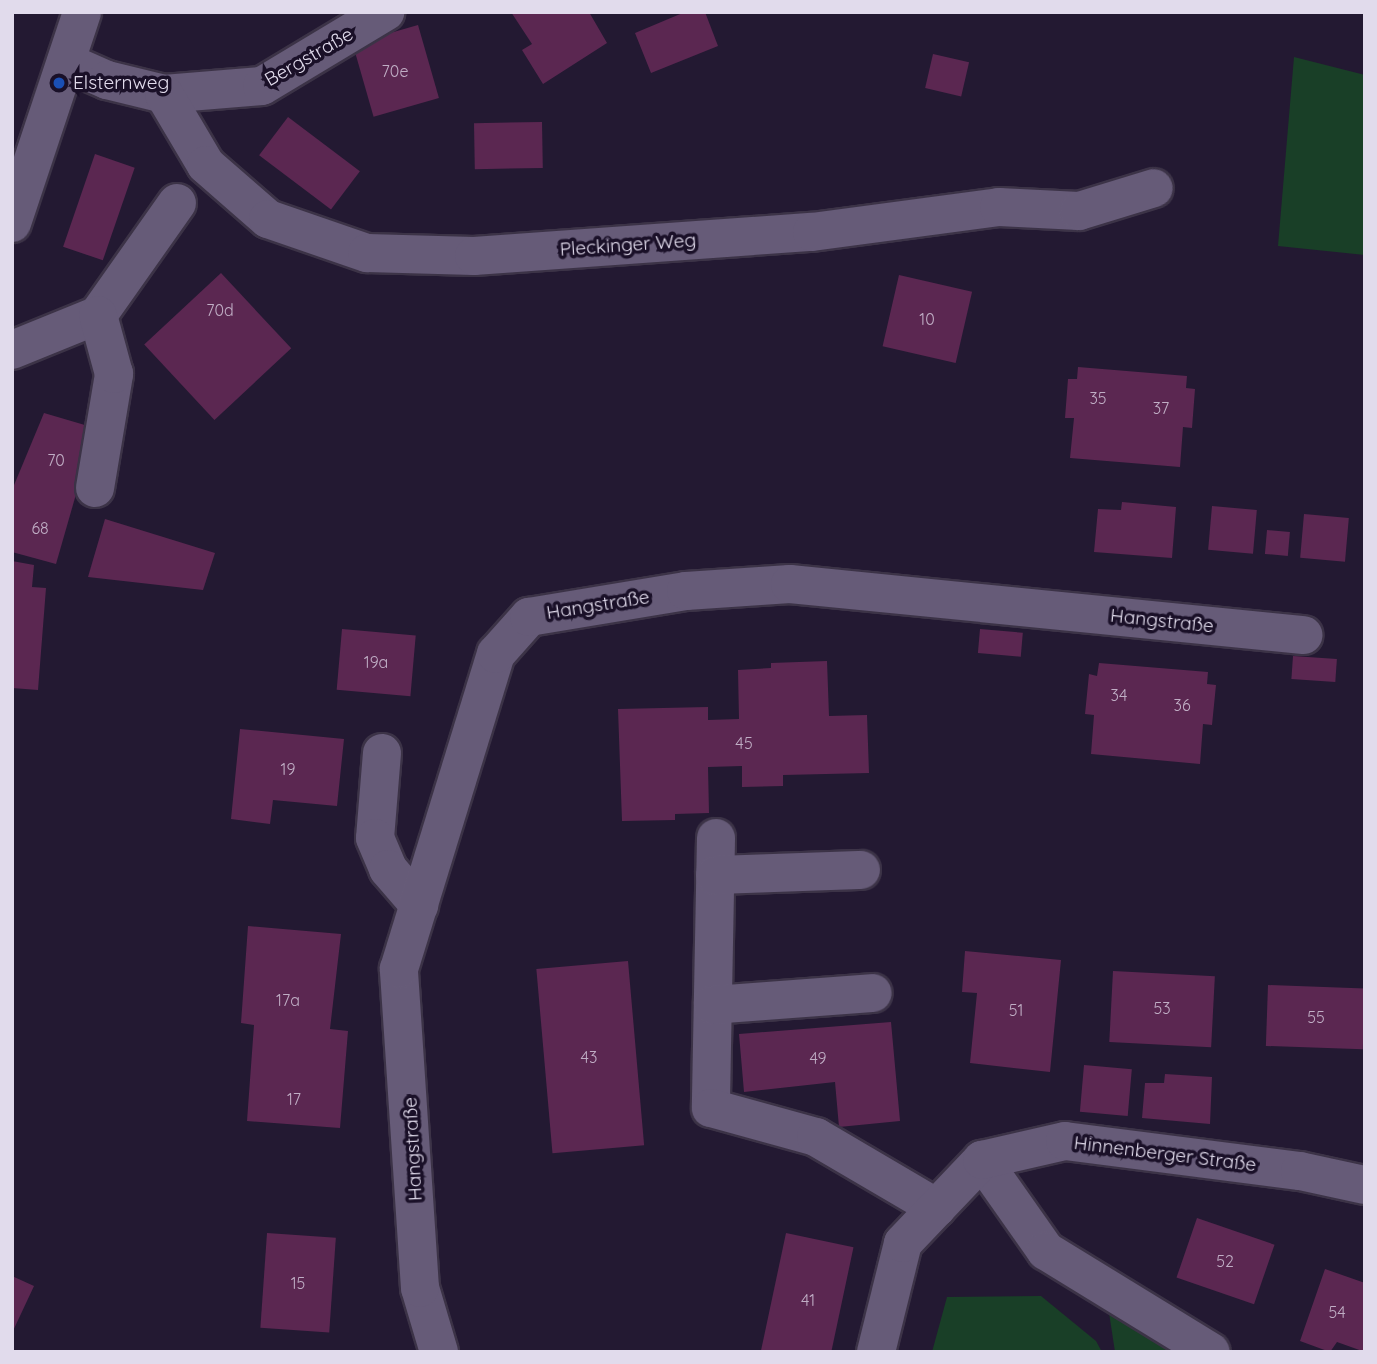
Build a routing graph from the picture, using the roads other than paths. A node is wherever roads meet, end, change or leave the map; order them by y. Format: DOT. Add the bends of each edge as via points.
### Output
graph roads {
  1 [pos="82,12"];
  2 [pos="385,12"];
  3 [pos="66,62"];
  4 [pos="164,94"];
  5 [pos="1154,188"];
  6 [pos="177,203"];
  7 [pos="12,223"];
  8 [pos="97,315"];
  9 [pos="12,351"];
  10 [pos="95,488"];
  11 [pos="1303,635"];
  12 [pos="382,752"];
  13 [pos="861,870"];
  14 [pos="419,905"];
  15 [pos="873,993"];
  16 [pos="713,1005"];
  17 [pos="982,1160"];
  18 [pos="1365,1185"];
  19 [pos="937,1208"];
  20 [pos="439,1352"];
  21 [pos="876,1352"];
  22 [pos="1211,1352"];
  1 -- 3 [label="street"];
  2 -- 4 [label="street, Bergstraße" via="262,86"];
  3 -- 4 [label="street, Bergstraße" via="107,80"];
  3 -- 7 [label="street"];
  4 -- 5 [label="street, Pleckinger Weg" via="206,165 268,219 367,253 474,256 812,232 999,207 1079,211"];
  6 -- 8 [label="street"];
  8 -- 9 [label="street"];
  8 -- 10 [label="street" via="114,374"];
  11 -- 14 [label="street, Hangstraße" via="790,584 686,591 529,617 496,654"];
  12 -- 14 [label="street" via="375,838 388,869"];
  13 -- 16 [label="street" via="715,856"];
  14 -- 20 [label="street, Hangstraße" via="399,969 420,1288"];
  15 -- 16 [label="street"];
  16 -- 19 [label="street" via="711,1108 816,1137"];
  17 -- 18 [label="street, Hinnenberger Straße" via="1065,1141 1300,1171"];
  17 -- 19 [label="street"];
  17 -- 22 [label="street" via="1046,1251"];
  19 -- 21 [label="street" via="903,1243"];
}
